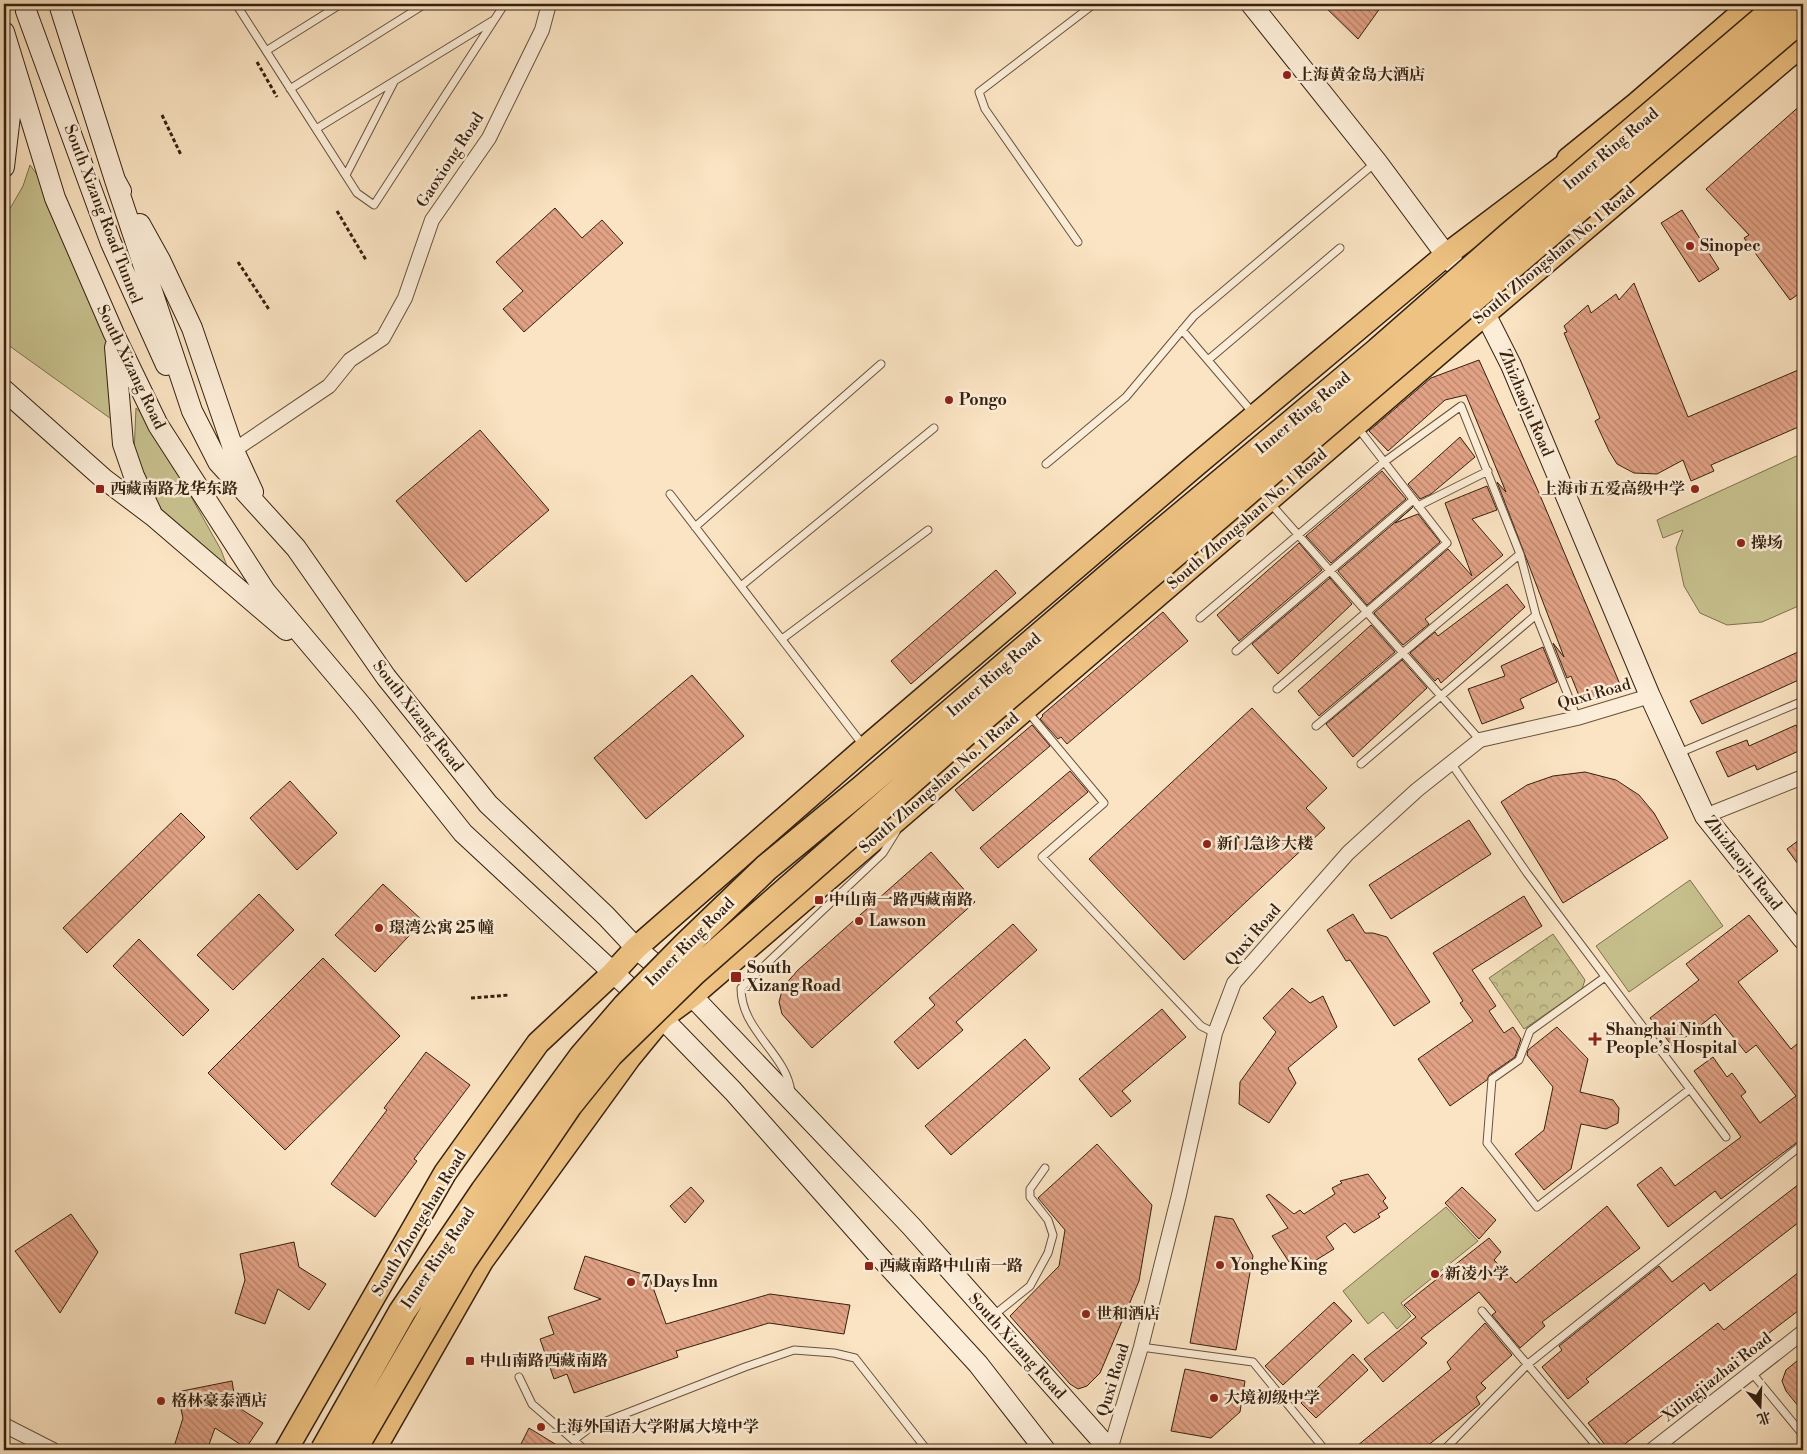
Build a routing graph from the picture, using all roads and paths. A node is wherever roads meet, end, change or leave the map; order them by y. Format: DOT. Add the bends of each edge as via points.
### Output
graph roads {
  1 [pos="60,4"];
  2 [pos="236,4"];
  3 [pos="341,4"];
  4 [pos="425,4"];
  5 [pos="501,4"];
  6 [pos="550,4"];
  7 [pos="1094,4"];
  8 [pos="1251,4"];
  9 [pos="1738,4"];
  10 [pos="1755,4"];
  11 [pos="1767,4"];
  12 [pos="1781,4"];
  13 [pos="26,11"];
  14 [pos="1803,17"];
  15 [pos="494,20"];
  16 [pos="4,32"];
  17 [pos="1803,44"];
  18 [pos="266,51"];
  19 [pos="257,62"];
  20 [pos="4,63"];
  21 [pos="394,81"];
  22 [pos="290,88"];
  23 [pos="276,97"];
  24 [pos="162,115"];
  25 [pos="316,129"];
  26 [pos="181,155"];
  27 [pos="1570,160"];
  28 [pos="1377,162"];
  29 [pos="4,167"];
  30 [pos="346,175"];
  31 [pos="115,180"];
  32 [pos="337,211"];
  33 [pos="1078,242"];
  34 [pos="1340,248"];
  35 [pos="1446,255"];
  36 [pos="366,260"];
  37 [pos="238,262"];
  38 [pos="270,310"];
  39 [pos="1485,314"];
  40 [pos="1182,330"];
  41 [pos="114,334"];
  42 [pos="1208,360"];
  43 [pos="881,364"];
  44 [pos="4,390"];
  45 [pos="192,411"];
  46 [pos="1255,415"];
  47 [pos="1356,425"];
  48 [pos="934,428"];
  49 [pos="234,450"];
  50 [pos="218,462"];
  51 [pos="1384,462"];
  52 [pos="1046,464"];
  53 [pos="1488,471"];
  54 [pos="670,494"];
  55 [pos="1268,501"];
  56 [pos="1416,503"];
  57 [pos="261,510"];
  58 [pos="153,516"];
  59 [pos="695,527"];
  60 [pos="928,530"];
  61 [pos="1298,535"];
  62 [pos="1520,554"];
  63 [pos="1330,571"];
  64 [pos="741,586"];
  65 [pos="1366,612"];
  66 [pos="1536,615"];
  67 [pos="1200,618"];
  68 [pos="782,639"];
  69 [pos="1236,651"];
  70 [pos="1402,652"];
  71 [pos="328,666"];
  72 [pos="1277,689"];
  73 [pos="1441,696"];
  74 [pos="1650,696"];
  75 [pos="1803,701"];
  76 [pos="1025,709"];
  77 [pos="1577,718"];
  78 [pos="1316,726"];
  79 [pos="1480,740"];
  80 [pos="865,748"];
  81 [pos="1676,754"];
  82 [pos="1451,763"];
  83 [pos="1361,764"];
  84 [pos="1803,777"];
  85 [pos="904,813"];
  86 [pos="1705,816"];
  87 [pos="1803,939"];
  88 [pos="636,948"];
  89 [pos="613,973"];
  90 [pos="1605,977"];
  91 [pos="509,995"];
  92 [pos="692,996"];
  93 [pos="471,998"];
  94 [pos="662,1018"];
  95 [pos="1215,1033"];
  96 [pos="1690,1089"];
  97 [pos="792,1101"];
  98 [pos="1726,1137"];
  99 [pos="1803,1144"];
  100 [pos="1045,1168"];
  101 [pos="1482,1311"];
  102 [pos="992,1316"];
  103 [pos="1803,1332"];
  104 [pos="1141,1347"];
  105 [pos="1528,1364"];
  106 [pos="1752,1373"];
  107 [pos="519,1377"];
  108 [pos="4,1425"];
  109 [pos="1803,1436"];
  110 [pos="574,1440"];
  111 [pos="52,1450"];
  112 [pos="286,1450"];
  113 [pos="324,1450"];
  114 [pos="354,1450"];
  115 [pos="374,1450"];
  116 [pos="585,1450"];
  117 [pos="927,1450"];
  118 [pos="1045,1450"];
  119 [pos="1110,1450"];
  120 [pos="1325,1450"];
  121 [pos="1444,1450"];
  122 [pos="1600,1450"];
  123 [pos="1652,1450"];
  1 -- 31 [label="main road, South Xizang Road"];
  2 -- 18 [label="lane"];
  3 -- 18 [label="lane"];
  4 -- 22 [label="lane"];
  5 -- 15 [label="lane" via="502,8"];
  6 -- 49 [label="street, Gaoxiong Road" via="542,30 489,138 432,220 405,298 382,338 350,360 328,386"];
  7 -- 33 [label="lane" via="979,92 984,109"];
  8 -- 28 [label="main road, Zhizhaoju Road"];
  9 -- 27 [label="main road" via="1578,142"];
  10 -- 27 [label="highway"];
  11 -- 27 [label="main road" via="1638,114"];
  12 -- 113 [label="highway, Inner Ring Road, bridge" via="1378,351 766,868 686,945 582,1057 484,1190 402,1312"];
  13 -- 45 [label="main road, South Xizang Road Tunnel" via="111,243 159,352"];
  14 -- 114 [label="highway, Inner Ring Road, bridge" via="972,728 694,972 610,1054 569,1105 463,1262"];
  15 -- 21 [label="lane"];
  15 -- 30 [label="lane" via="374,205 357,193"];
  16 -- 41 [label="main road, South Xizang Road" via="55,198"];
  17 -- 39 [label="main road, South Zhongshan No. 1 Road"];
  18 -- 22 [label="lane"];
  19 -- 23 [label="path"];
  20 -- 29 [label="main road" via="11,106"];
  21 -- 25 [label="lane"];
  21 -- 30 [label="lane"];
  22 -- 25 [label="lane"];
  24 -- 26 [label="path"];
  25 -- 30 [label="lane"];
  27 -- 35 [label="main road"];
  28 -- 35 [label="main road, Zhizhaoju Road"];
  28 -- 40 [label="lane" via="1194,316"];
  31 -- 45 [label="main road, South Xizang Road"];
  31 -- 49 [label="main road, South Xizang Road" via="160,260 192,328"];
  32 -- 36 [label="path"];
  34 -- 42 [label="lane"];
  35 -- 39 [label="main road, Zhizhaoju Road" via="1468,280"];
  35 -- 46 [label="main road"];
  37 -- 38 [label="path"];
  39 -- 47 [label="main road, South Zhongshan No. 1 Road"];
  39 -- 74 [label="main road, Zhizhaoju Road" via="1512,365"];
  40 -- 42 [label="lane"];
  40 -- 52 [label="lane" via="1126,397"];
  41 -- 58 [label="main road" via="123,444"];
  41 -- 71 [label="main road, South Xizang Road" via="158,425 188,473 265,591"];
  42 -- 46 [label="lane"];
  43 -- 59 [label="lane"];
  44 -- 58 [label="main road, South Xizang Road" via="104,479"];
  45 -- 50 [label="main road, South Xizang Road"];
  46 -- 80 [label="main road"];
  47 -- 51 [label="lane"];
  47 -- 55 [label="main road, South Zhongshan No. 1 Road"];
  48 -- 64 [label="lane"];
  49 -- 50 [label="street, Gaoxiong Road"];
  49 -- 57 [label="main road, South Xizang Road"];
  50 -- 57 [label="main road, South Xizang Road"];
  51 -- 53 [label="lane" via="1461,406"];
  51 -- 56 [label="lane"];
  51 -- 61 [label="lane"];
  53 -- 56 [label="lane"];
  53 -- 62 [label="lane"];
  54 -- 59 [label="lane"];
  55 -- 61 [label="lane"];
  55 -- 76 [label="main road, South Zhongshan No. 1 Road"];
  56 -- 63 [label="lane"];
  56 -- 65 [label="lane" via="1447,543"];
  57 -- 88 [label="main road, South Xizang Road" via="296,548 386,677 488,804"];
  58 -- 71 [label="main road, South Xizang Road"];
  59 -- 64 [label="lane"];
  60 -- 68 [label="lane"];
  61 -- 63 [label="lane"];
  61 -- 67 [label="lane"];
  62 -- 66 [label="lane"];
  62 -- 70 [label="lane"];
  63 -- 65 [label="lane"];
  63 -- 69 [label="lane"];
  64 -- 68 [label="lane"];
  65 -- 70 [label="lane"];
  65 -- 72 [label="lane"];
  66 -- 73 [label="lane"];
  66 -- 77 [label="lane"];
  68 -- 80 [label="lane"];
  70 -- 73 [label="lane"];
  70 -- 78 [label="lane"];
  71 -- 89 [label="main road, South Xizang Road" via="463,833"];
  73 -- 79 [label="lane"];
  73 -- 83 [label="lane"];
  74 -- 77 [label="street, Quxi Road"];
  74 -- 81 [label="main road, Zhizhaoju Road"];
  75 -- 81 [label="lane"];
  76 -- 85 [label="main road, South Zhongshan No. 1 Road"];
  76 -- 95 [label="lane" via="1104,803 1042,857 1201,1026"];
  77 -- 79 [label="street, Quxi Road"];
  79 -- 82 [label="street, Quxi Road"];
  80 -- 88 [label="main road"];
  81 -- 86 [label="main road, Zhizhaoju Road"];
  82 -- 90 [label="lane" via="1527,873"];
  82 -- 95 [label="street, Quxi Road" via="1348,853 1234,982"];
  84 -- 86 [label="street"];
  85 -- 92 [label="main road, South Zhongshan No. 1 Road"];
  85 -- 97 [label="lane" via="883,853 741,988 750,1022 790,1083"];
  86 -- 87 [label="main road, Zhizhaoju Road"];
  88 -- 89 [label="main road, South Zhongshan Road"];
  88 -- 92 [label="main road, South Xizang Road"];
  89 -- 94 [label="main road, South Xizang Road"];
  89 -- 112 [label="main road, South Zhongshan Road" via="538,1043 446,1173"];
  90 -- 96 [label="lane"];
  90 -- 96 [label="lane" via="1530,1031 1519,1060 1492,1079 1487,1143 1537,1207"];
  91 -- 93 [label="path"];
  92 -- 94 [label="main road"];
  92 -- 97 [label="main road, South Xizang Road"];
  94 -- 115 [label="main road" via="482,1261"];
  94 -- 118 [label="main road, South Xizang Road" via="733,1092 978,1364"];
  95 -- 104 [label="street, Quxi Road"];
  96 -- 98 [label="lane"];
  97 -- 102 [label="main road, South Xizang Road"];
  99 -- 105 [label="lane"];
  100 -- 102 [label="lane" via="1030,1189 1030,1197 1048,1220 1053,1235 1048,1253 1030,1286"];
  101 -- 105 [label="lane"];
  102 -- 119 [label="main road, South Xizang Road"];
  103 -- 106 [label="street, Xilingjiazhai Road"];
  104 -- 119 [label="street, Quxi Road"];
  104 -- 120 [label="lane" via="1253,1362"];
  105 -- 121 [label="lane"];
  105 -- 122 [label="lane"];
  106 -- 109 [label="lane"];
  106 -- 123 [label="street, Xilingjiazhai Road"];
  107 -- 110 [label="lane" via="532,1404"];
  108 -- 111 [label="street"];
  110 -- 116 [label="lane"];
  110 -- 117 [label="lane" via="591,1427 794,1350 855,1358"];
}
